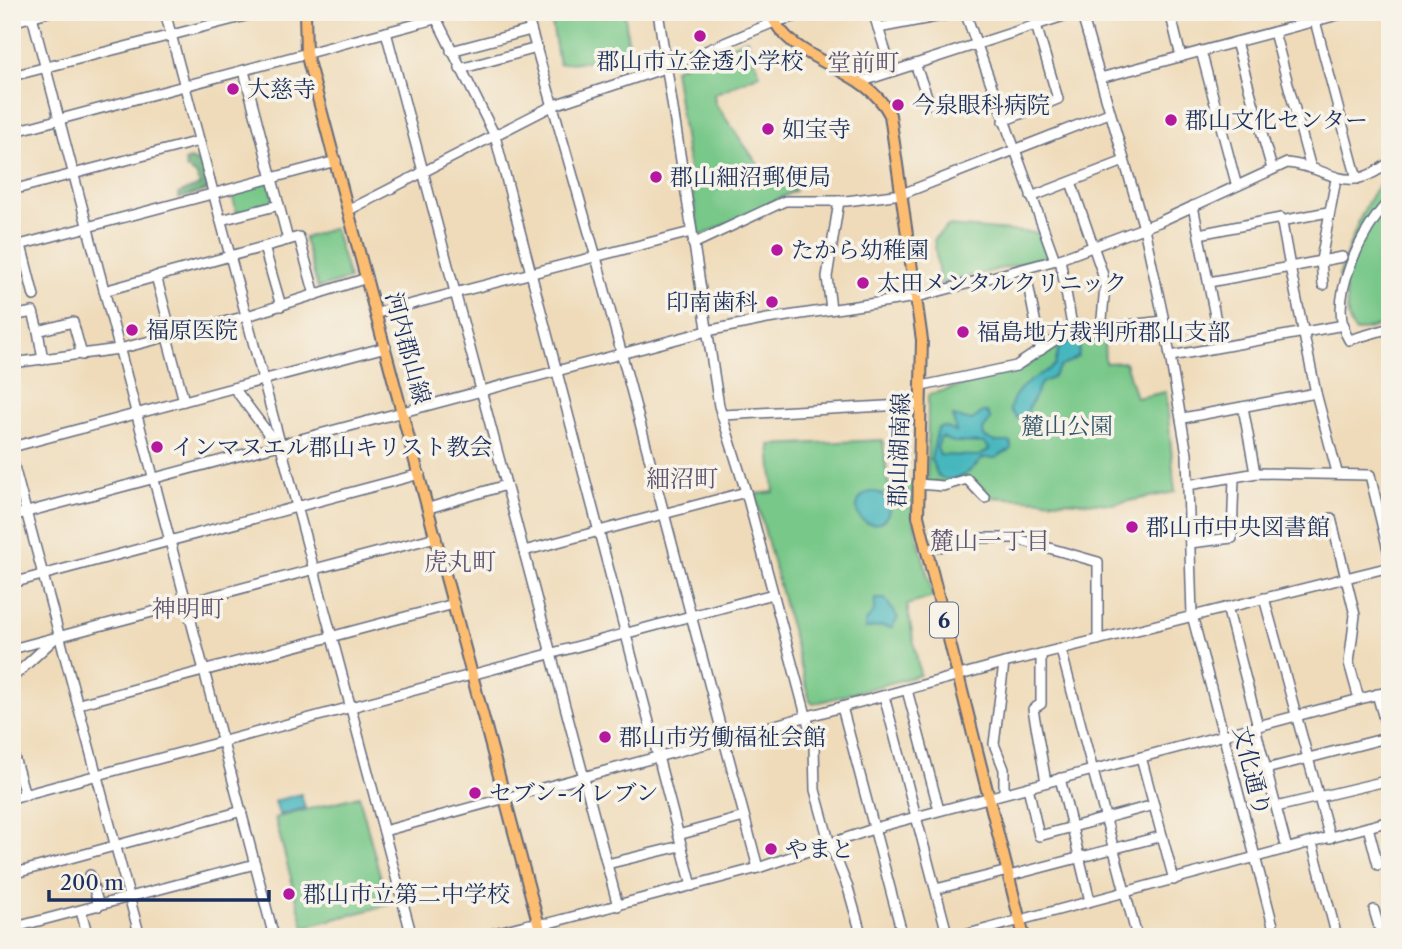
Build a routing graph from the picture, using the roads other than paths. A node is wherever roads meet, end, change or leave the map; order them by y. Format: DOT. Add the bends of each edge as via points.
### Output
graph roads {
  1 [pos="48,12"];
  2 [pos="165,12"];
  3 [pos="261,12"];
  4 [pos="305,12"];
  5 [pos="526,12"];
  6 [pos="658,12"];
  7 [pos="814,12"];
  8 [pos="873,12"];
  9 [pos="964,12"];
  10 [pos="1078,12"];
  11 [pos="1170,12"];
  12 [pos="1349,12"];
  13 [pos="31,14"];
  14 [pos="434,16"];
  15 [pos="772,17"];
  16 [pos="1315,21"];
  17 [pos="12,22"];
  18 [pos="1037,25"];
  19 [pos="878,28"];
  20 [pos="531,30"];
  21 [pos="386,32"];
  22 [pos="1274,32"];
  23 [pos="171,35"];
  24 [pos="1236,42"];
  25 [pos="976,44"];
  26 [pos="537,48"];
  27 [pos="451,51"];
  28 [pos="1201,51"];
  29 [pos="306,53"];
  30 [pos="1181,57"];
  31 [pos="915,64"];
  32 [pos="668,67"];
  33 [pos="46,68"];
  34 [pos="460,69"];
  35 [pos="244,71"];
  36 [pos="892,71"];
  37 [pos="12,76"];
  38 [pos="1100,78"];
  39 [pos="860,82"];
  40 [pos="185,87"];
  41 [pos="930,104"];
  42 [pos="554,105"];
  43 [pos="1109,113"];
  44 [pos="59,120"];
  45 [pos="1003,121"];
  46 [pos="12,132"];
  47 [pos="495,136"];
  48 [pos="199,141"];
  49 [pos="1013,149"];
  50 [pos="336,161"];
  51 [pos="1124,161"];
  52 [pos="1389,163"];
  53 [pos="1310,165"];
  54 [pos="1272,169"];
  55 [pos="423,171"];
  56 [pos="73,174"];
  57 [pos="272,178"];
  58 [pos="1336,179"];
  59 [pos="1357,179"];
  60 [pos="1072,182"];
  61 [pos="1236,183"];
  62 [pos="12,190"];
  63 [pos="214,193"];
  64 [pos="902,194"];
  65 [pos="1031,197"];
  66 [pos="1390,200"];
  67 [pos="839,201"];
  68 [pos="279,205"];
  69 [pos="1193,206"];
  70 [pos="349,210"];
  71 [pos="1328,212"];
  72 [pos="221,220"];
  73 [pos="1281,221"];
  74 [pos="87,228"];
  75 [pos="1144,228"];
  76 [pos="691,232"];
  77 [pos="1199,234"];
  78 [pos="288,240"];
  79 [pos="693,244"];
  80 [pos="17,246"];
  81 [pos="1095,246"];
  82 [pos="264,247"];
  83 [pos="231,256"];
  84 [pos="596,257"];
  85 [pos="1342,257"];
  86 [pos="1058,260"];
  87 [pos="1321,260"];
  88 [pos="1290,267"];
  89 [pos="1025,269"];
  90 [pos="529,274"];
  91 [pos="156,276"];
  92 [pos="367,278"];
  93 [pos="1209,282"];
  94 [pos="1323,285"];
  95 [pos="104,291"];
  96 [pos="456,293"];
  97 [pos="315,295"];
  98 [pos="34,296"];
  99 [pos="917,297"];
  100 [pos="281,306"];
  101 [pos="831,309"];
  102 [pos="377,313"];
  103 [pos="12,316"];
  104 [pos="247,316"];
  105 [pos="1164,321"];
  106 [pos="1344,325"];
  107 [pos="1390,328"];
  108 [pos="1101,330"];
  109 [pos="1303,330"];
  110 [pos="38,331"];
  111 [pos="707,331"];
  112 [pos="1073,331"];
  113 [pos="170,337"];
  114 [pos="1222,346"];
  115 [pos="386,347"];
  116 [pos="119,349"];
  117 [pos="1041,350"];
  118 [pos="621,354"];
  119 [pos="82,355"];
  120 [pos="1171,356"];
  121 [pos="43,360"];
  122 [pos="12,363"];
  123 [pos="556,372"];
  124 [pos="263,380"];
  125 [pos="922,386"];
  126 [pos="234,388"];
  127 [pos="482,391"];
  128 [pos="1316,393"];
  129 [pos="184,401"];
  130 [pos="921,404"];
  131 [pos="1243,407"];
  132 [pos="403,413"];
  133 [pos="137,414"];
  134 [pos="723,415"];
  135 [pos="1182,418"];
  136 [pos="279,445"];
  137 [pos="12,447"];
  138 [pos="12,458"];
  139 [pos="1338,472"];
  140 [pos="420,474"];
  141 [pos="1255,474"];
  142 [pos="1234,478"];
  143 [pos="154,479"];
  144 [pos="918,484"];
  145 [pos="506,485"];
  146 [pos="1188,485"];
  147 [pos="746,492"];
  148 [pos="985,498"];
  149 [pos="297,508"];
  150 [pos="429,508"];
  151 [pos="27,512"];
  152 [pos="663,514"];
  153 [pos="12,516"];
  154 [pos="1331,518"];
  155 [pos="599,531"];
  156 [pos="436,537"];
  157 [pos="171,540"];
  158 [pos="1190,543"];
  159 [pos="926,550"];
  160 [pos="524,551"];
  161 [pos="1390,558"];
  162 [pos="1390,567"];
  163 [pos="313,571"];
  164 [pos="43,575"];
  165 [pos="1346,578"];
  166 [pos="12,583"];
  167 [pos="773,594"];
  168 [pos="1264,598"];
  169 [pos="187,604"];
  170 [pos="454,604"];
  171 [pos="1227,607"];
  172 [pos="1192,615"];
  173 [pos="691,616"];
  174 [pos="625,634"];
  175 [pos="332,637"];
  176 [pos="58,638"];
  177 [pos="1098,640"];
  178 [pos="12,649"];
  179 [pos="1061,650"];
  180 [pos="552,653"];
  181 [pos="1041,654"];
  182 [pos="1004,663"];
  183 [pos="205,671"];
  184 [pos="1390,671"];
  185 [pos="473,674"];
  186 [pos="958,676"];
  187 [pos="12,678"];
  188 [pos="1390,689"];
  189 [pos="907,690"];
  190 [pos="1377,694"];
  191 [pos="884,696"];
  192 [pos="1359,699"];
  193 [pos="79,704"];
  194 [pos="842,707"];
  195 [pos="351,708"];
  196 [pos="1297,715"];
  197 [pos="806,717"];
  198 [pos="1257,726"];
  199 [pos="1223,735"];
  200 [pos="1389,738"];
  201 [pos="723,739"];
  202 [pos="224,741"];
  203 [pos="658,756"];
  204 [pos="15,757"];
  205 [pos="1140,757"];
  206 [pos="1309,758"];
  207 [pos="1266,769"];
  208 [pos="1092,770"];
  209 [pos="99,775"];
  210 [pos="584,777"];
  211 [pos="1060,778"];
  212 [pos="1390,779"];
  213 [pos="1046,782"];
  214 [pos="1028,787"];
  215 [pos="1004,793"];
  216 [pos="25,794"];
  217 [pos="989,797"];
  218 [pos="1319,797"];
  219 [pos="12,798"];
  220 [pos="506,798"];
  221 [pos="1154,805"];
  222 [pos="1276,807"];
  223 [pos="939,810"];
  224 [pos="242,811"];
  225 [pos="916,816"];
  226 [pos="744,817"];
  227 [pos="1105,819"];
  228 [pos="1390,821"];
  229 [pos="1072,827"];
  230 [pos="1368,827"];
  231 [pos="874,828"];
  232 [pos="384,831"];
  233 [pos="678,835"];
  234 [pos="1162,836"];
  235 [pos="1330,838"];
  236 [pos="829,841"];
  237 [pos="1312,843"];
  238 [pos="117,846"];
  239 [pos="681,846"];
  240 [pos="1287,849"];
  241 [pos="1113,850"];
  242 [pos="1255,858"];
  243 [pos="1080,859"];
  244 [pos="256,864"];
  245 [pos="607,864"];
  246 [pos="1378,865"];
  247 [pos="758,868"];
  248 [pos="1008,873"];
  249 [pos="12,874"];
  250 [pos="90,875"];
  251 [pos="1174,880"];
  252 [pos="692,887"];
  253 [pos="936,889"];
  254 [pos="1125,892"];
  255 [pos="130,898"];
  256 [pos="1090,901"];
  257 [pos="99,906"];
  258 [pos="618,906"];
  259 [pos="1374,910"];
  260 [pos="81,911"];
  261 [pos="1020,920"];
  262 [pos="539,923"];
  263 [pos="12,928"];
  264 [pos="88,937"];
  265 [pos="141,937"];
  266 [pos="274,937"];
  267 [pos="412,937"];
  268 [pos="479,937"];
  269 [pos="542,937"];
  270 [pos="862,937"];
  271 [pos="903,937"];
  272 [pos="948,937"];
  273 [pos="957,937"];
  274 [pos="1024,937"];
  275 [pos="1137,937"];
  276 [pos="1276,937"];
  277 [pos="1338,937"];
  278 [pos="1382,937"];
  1 -- 13 [label="street"];
  2 -- 23 [label="street"];
  3 -- 23 [label="street"];
  4 -- 29 [label="main road, 河内郡山線"];
  5 -- 20 [label="street"];
  6 -- 32 [label="street"];
  7 -- 15 [label="street"];
  8 -- 19 [label="street"];
  9 -- 19 [label="street"];
  9 -- 25 [label="street"];
  10 -- 18 [label="street"];
  10 -- 38 [label="street, 文化通り"];
  11 -- 30 [label="street"];
  12 -- 16 [label="street"];
  13 -- 17 [label="street"];
  13 -- 33 [label="street"];
  14 -- 21 [label="street"];
  14 -- 27 [label="street"];
  15 -- 32 [label="street"];
  15 -- 39 [label="main road, 郡山湖南線 / 6" via="805,50"];
  16 -- 22 [label="street"];
  16 -- 59 [label="street"];
  18 -- 25 [label="street"];
  18 -- 45 [label="street" via="1058,99"];
  19 -- 36 [label="street"];
  20 -- 26 [label="street"];
  20 -- 27 [label="street"];
  21 -- 29 [label="street"];
  21 -- 55 [label="street"];
  22 -- 24 [label="street"];
  22 -- 53 [label="street"];
  23 -- 33 [label="street"];
  23 -- 40 [label="street"];
  24 -- 28 [label="street"];
  24 -- 54 [label="street"];
  25 -- 31 [label="street"];
  25 -- 45 [label="street"];
  26 -- 34 [label="street"];
  26 -- 42 [label="street"];
  27 -- 34 [label="street"];
  28 -- 30 [label="street"];
  28 -- 61 [label="street"];
  29 -- 35 [label="street"];
  29 -- 50 [label="main road, 河内郡山線"];
  30 -- 38 [label="street"];
  31 -- 36 [label="street"];
  31 -- 41 [label="street"];
  32 -- 42 [label="street"];
  32 -- 76 [label="street"];
  33 -- 37 [label="street"];
  33 -- 44 [label="street"];
  34 -- 47 [label="street"];
  35 -- 40 [label="street"];
  35 -- 57 [label="street"];
  36 -- 39 [label="street"];
  38 -- 43 [label="street, 文化通り"];
  39 -- 64 [label="main road, 郡山湖南線 / 6" via="890,115"];
  40 -- 44 [label="street"];
  40 -- 48 [label="street"];
  42 -- 47 [label="street"];
  42 -- 84 [label="street"];
  43 -- 49 [label="street"];
  43 -- 51 [label="street, 文化通り"];
  44 -- 46 [label="street"];
  44 -- 56 [label="street"];
  45 -- 49 [label="street"];
  47 -- 55 [label="street"];
  47 -- 90 [label="street"];
  48 -- 56 [label="street"];
  48 -- 63 [label="street"];
  49 -- 64 [label="street"];
  49 -- 65 [label="street"];
  50 -- 57 [label="street"];
  50 -- 70 [label="main road, 河内郡山線"];
  51 -- 60 [label="street"];
  51 -- 75 [label="street, 文化通り"];
  52 -- 59 [label="street"];
  53 -- 54 [label="street" via="1287,163"];
  53 -- 58 [label="street"];
  54 -- 61 [label="street"];
  55 -- 70 [label="street"];
  55 -- 96 [label="street"];
  56 -- 62 [label="street"];
  56 -- 74 [label="street"];
  57 -- 63 [label="street"];
  57 -- 68 [label="street"];
  58 -- 59 [label="street"];
  58 -- 71 [label="street"];
  60 -- 65 [label="street"];
  60 -- 81 [label="street"];
  61 -- 69 [label="street"];
  63 -- 72 [label="street"];
  63 -- 74 [label="street"];
  64 -- 67 [label="street"];
  64 -- 99 [label="main road, 郡山湖南線 / 6"];
  65 -- 86 [label="street"];
  66 -- 106 [label="street" via="1364,237 1344,283"];
  67 -- 79 [label="street" via="785,201"];
  67 -- 101 [label="street" via="827,278"];
  68 -- 72 [label="street"];
  68 -- 78 [label="street"];
  69 -- 75 [label="street"];
  69 -- 77 [label="street"];
  70 -- 92 [label="main road, 河内郡山線"];
  71 -- 73 [label="street"];
  71 -- 87 [label="street"];
  72 -- 83 [label="street"];
  73 -- 77 [label="street"];
  73 -- 88 [label="street"];
  74 -- 80 [label="street"];
  74 -- 95 [label="street"];
  75 -- 81 [label="street"];
  75 -- 105 [label="street, 文化通り"];
  76 -- 79 [label="street"];
  76 -- 84 [label="street"];
  77 -- 93 [label="street"];
  78 -- 82 [label="street"];
  78 -- 97 [label="street" via="299,237"];
  79 -- 111 [label="street"];
  80 -- 98 [label="street"];
  81 -- 86 [label="street"];
  81 -- 108 [label="street" via="1105,286"];
  82 -- 83 [label="street"];
  82 -- 100 [label="street"];
  83 -- 91 [label="street"];
  83 -- 104 [label="street"];
  84 -- 90 [label="street"];
  84 -- 118 [label="street"];
  85 -- 87 [label="street"];
  86 -- 89 [label="street"];
  86 -- 112 [label="street"];
  87 -- 88 [label="street"];
  87 -- 94 [label="street"];
  88 -- 93 [label="street"];
  88 -- 109 [label="street"];
  89 -- 99 [label="street"];
  89 -- 117 [label="street"];
  90 -- 96 [label="street"];
  90 -- 123 [label="street"];
  91 -- 95 [label="street"];
  91 -- 113 [label="street"];
  92 -- 97 [label="street"];
  92 -- 102 [label="main road, 河内郡山線"];
  93 -- 114 [label="street"];
  95 -- 116 [label="street"];
  96 -- 102 [label="street"];
  96 -- 127 [label="street"];
  97 -- 100 [label="street"];
  99 -- 101 [label="street"];
  99 -- 125 [label="main road, 郡山湖南線 / 6"];
  100 -- 104 [label="street"];
  101 -- 111 [label="street"];
  102 -- 115 [label="main road, 河内郡山線"];
  103 -- 110 [label="street" via="33,312"];
  104 -- 113 [label="street"];
  104 -- 124 [label="street"];
  105 -- 108 [label="street"];
  105 -- 120 [label="street, 文化通り"];
  106 -- 107 [label="street" via="1349,340 1355,341"];
  106 -- 109 [label="street"];
  108 -- 112 [label="street"];
  109 -- 114 [label="street"];
  109 -- 128 [label="street"];
  110 -- 119 [label="street" via="73,322"];
  110 -- 121 [label="street"];
  111 -- 118 [label="street"];
  111 -- 134 [label="street"];
  112 -- 117 [label="street"];
  113 -- 116 [label="street"];
  113 -- 129 [label="street"];
  114 -- 120 [label="street"];
  115 -- 124 [label="street"];
  115 -- 132 [label="main road, 河内郡山線"];
  116 -- 119 [label="street"];
  116 -- 133 [label="street"];
  117 -- 125 [label="street" via="1016,366"];
  118 -- 123 [label="street"];
  118 -- 152 [label="street"];
  119 -- 121 [label="street"];
  120 -- 135 [label="street, 文化通り"];
  121 -- 122 [label="street"];
  123 -- 127 [label="street"];
  123 -- 155 [label="street"];
  124 -- 126 [label="street"];
  124 -- 136 [label="street"];
  125 -- 130 [label="main road, 郡山湖南線 / 6"];
  126 -- 129 [label="street"];
  126 -- 136 [label="street"];
  127 -- 132 [label="street"];
  127 -- 145 [label="street"];
  128 -- 131 [label="street"];
  128 -- 139 [label="street"];
  129 -- 133 [label="street"];
  130 -- 134 [label="street"];
  130 -- 144 [label="main road, 郡山湖南線 / 6"];
  131 -- 135 [label="street"];
  131 -- 141 [label="street"];
  132 -- 136 [label="street"];
  132 -- 140 [label="main road, 河内郡山線"];
  133 -- 137 [label="street"];
  133 -- 143 [label="street"];
  134 -- 147 [label="street"];
  135 -- 146 [label="street, 文化通り"];
  136 -- 143 [label="street"];
  136 -- 149 [label="street"];
  138 -- 151 [label="street"];
  139 -- 141 [label="street"];
  139 -- 161 [label="street" via="1370,475"];
  140 -- 149 [label="street"];
  140 -- 150 [label="main road, 河内郡山線"];
  141 -- 142 [label="street"];
  142 -- 146 [label="street"];
  142 -- 158 [label="street" via="1232,538"];
  143 -- 151 [label="street"];
  143 -- 157 [label="street"];
  144 -- 148 [label="street" via="943,486 967,479"];
  144 -- 159 [label="main road, 郡山湖南線 / 6" via="917,509"];
  145 -- 150 [label="street"];
  145 -- 160 [label="street"];
  146 -- 158 [label="street, 文化通り"];
  147 -- 152 [label="street"];
  147 -- 167 [label="street"];
  149 -- 157 [label="street"];
  149 -- 163 [label="street"];
  150 -- 156 [label="main road, 河内郡山線"];
  151 -- 153 [label="street"];
  151 -- 164 [label="street"];
  152 -- 155 [label="street"];
  152 -- 173 [label="street"];
  154 -- 165 [label="street"];
  155 -- 160 [label="street"];
  155 -- 174 [label="street"];
  156 -- 163 [label="street"];
  156 -- 170 [label="main road, 河内郡山線"];
  157 -- 164 [label="street"];
  157 -- 169 [label="street"];
  158 -- 172 [label="street, 文化通り"];
  159 -- 177 [label="street" via="980,538 1014,538 1098,562"];
  159 -- 186 [label="main road, 郡山湖南線 / 6"];
  160 -- 180 [label="street"];
  162 -- 165 [label="street"];
  163 -- 169 [label="street"];
  163 -- 175 [label="street"];
  164 -- 166 [label="street"];
  164 -- 176 [label="street"];
  165 -- 168 [label="street"];
  165 -- 192 [label="street" via="1355,615 1349,663"];
  167 -- 173 [label="street"];
  167 -- 197 [label="street"];
  168 -- 171 [label="street"];
  168 -- 196 [label="street"];
  169 -- 176 [label="street"];
  169 -- 183 [label="street"];
  170 -- 175 [label="street"];
  170 -- 185 [label="main road, 河内郡山線"];
  171 -- 172 [label="street"];
  171 -- 198 [label="street"];
  172 -- 177 [label="street"];
  172 -- 199 [label="street, 文化通り"];
  173 -- 174 [label="street"];
  173 -- 201 [label="street"];
  174 -- 180 [label="street"];
  174 -- 203 [label="street"];
  175 -- 183 [label="street"];
  175 -- 195 [label="street"];
  176 -- 178 [label="street"];
  176 -- 187 [label="street"];
  176 -- 193 [label="street"];
  177 -- 179 [label="street"];
  179 -- 181 [label="street"];
  179 -- 208 [label="street"];
  180 -- 185 [label="street"];
  180 -- 210 [label="street"];
  181 -- 182 [label="street"];
  181 -- 213 [label="street" via="1041,704 1033,709"];
  182 -- 186 [label="street"];
  182 -- 215 [label="street" via="994,744 1003,769"];
  183 -- 193 [label="street"];
  183 -- 202 [label="street"];
  184 -- 188 [label="street"];
  185 -- 195 [label="street"];
  185 -- 220 [label="main road, 河内郡山線"];
  186 -- 189 [label="street"];
  186 -- 217 [label="main road, 郡山湖南線 / 6"];
  188 -- 190 [label="street"];
  189 -- 191 [label="street"];
  189 -- 223 [label="street"];
  190 -- 192 [label="street"];
  190 -- 200 [label="street"];
  191 -- 194 [label="street"];
  191 -- 225 [label="street"];
  192 -- 196 [label="street"];
  193 -- 209 [label="street"];
  194 -- 197 [label="street"];
  194 -- 231 [label="street"];
  195 -- 202 [label="street"];
  195 -- 232 [label="street"];
  196 -- 198 [label="street"];
  196 -- 206 [label="street"];
  197 -- 201 [label="street"];
  197 -- 236 [label="street"];
  198 -- 199 [label="street"];
  198 -- 207 [label="street"];
  199 -- 205 [label="street"];
  199 -- 242 [label="street, 文化通り"];
  200 -- 206 [label="street"];
  201 -- 203 [label="street"];
  201 -- 226 [label="street"];
  202 -- 209 [label="street"];
  202 -- 224 [label="street"];
  203 -- 210 [label="street"];
  203 -- 233 [label="street"];
  204 -- 216 [label="street"];
  205 -- 208 [label="street"];
  205 -- 221 [label="street"];
  206 -- 207 [label="street"];
  206 -- 218 [label="street"];
  207 -- 222 [label="street"];
  208 -- 211 [label="street"];
  208 -- 227 [label="street"];
  209 -- 216 [label="street"];
  209 -- 238 [label="street"];
  210 -- 220 [label="street"];
  210 -- 245 [label="street"];
  211 -- 213 [label="street"];
  211 -- 229 [label="street"];
  212 -- 218 [label="street"];
  213 -- 214 [label="street"];
  214 -- 215 [label="street"];
  214 -- 229 [label="street" via="1039,836"];
  215 -- 217 [label="street"];
  216 -- 219 [label="street"];
  217 -- 223 [label="street"];
  217 -- 248 [label="main road, 郡山湖南線 / 6"];
  218 -- 222 [label="street"];
  218 -- 235 [label="street"];
  220 -- 232 [label="street"];
  220 -- 262 [label="main road, 河内郡山線"];
  221 -- 227 [label="street"];
  221 -- 234 [label="street"];
  222 -- 240 [label="street"];
  223 -- 225 [label="street"];
  224 -- 238 [label="street"];
  224 -- 244 [label="street"];
  225 -- 231 [label="street"];
  225 -- 253 [label="street"];
  226 -- 233 [label="street"];
  226 -- 247 [label="street"];
  227 -- 229 [label="street"];
  227 -- 241 [label="street"];
  228 -- 230 [label="street"];
  229 -- 243 [label="street"];
  230 -- 235 [label="street"];
  230 -- 246 [label="street"];
  231 -- 236 [label="street"];
  231 -- 271 [label="street"];
  232 -- 267 [label="street"];
  233 -- 239 [label="street"];
  234 -- 241 [label="street"];
  234 -- 251 [label="street"];
  235 -- 237 [label="street"];
  236 -- 247 [label="street"];
  236 -- 270 [label="street"];
  237 -- 240 [label="street"];
  237 -- 277 [label="street"];
  238 -- 249 [label="street"];
  238 -- 255 [label="street"];
  239 -- 245 [label="street"];
  239 -- 252 [label="street"];
  240 -- 242 [label="street"];
  241 -- 243 [label="street"];
  241 -- 254 [label="street"];
  242 -- 251 [label="street"];
  242 -- 276 [label="street, 文化通り"];
  243 -- 248 [label="street"];
  243 -- 256 [label="street"];
  244 -- 255 [label="street"];
  244 -- 266 [label="street"];
  245 -- 258 [label="street"];
  247 -- 252 [label="street"];
  248 -- 253 [label="street"];
  248 -- 261 [label="main road, 郡山湖南線 / 6"];
  250 -- 257 [label="street"];
  251 -- 254 [label="street"];
  252 -- 258 [label="street"];
  253 -- 272 [label="street"];
  254 -- 256 [label="street"];
  254 -- 275 [label="street"];
  255 -- 257 [label="street"];
  255 -- 265 [label="street"];
  256 -- 261 [label="street"];
  257 -- 260 [label="street"];
  258 -- 262 [label="street"];
  259 -- 278 [label="street"];
  260 -- 263 [label="street"];
  260 -- 264 [label="street"];
  261 -- 273 [label="street"];
  261 -- 274 [label="main road, 郡山湖南線 / 6"];
  262 -- 268 [label="street"];
  262 -- 269 [label="main road, 河内郡山線"];
}
